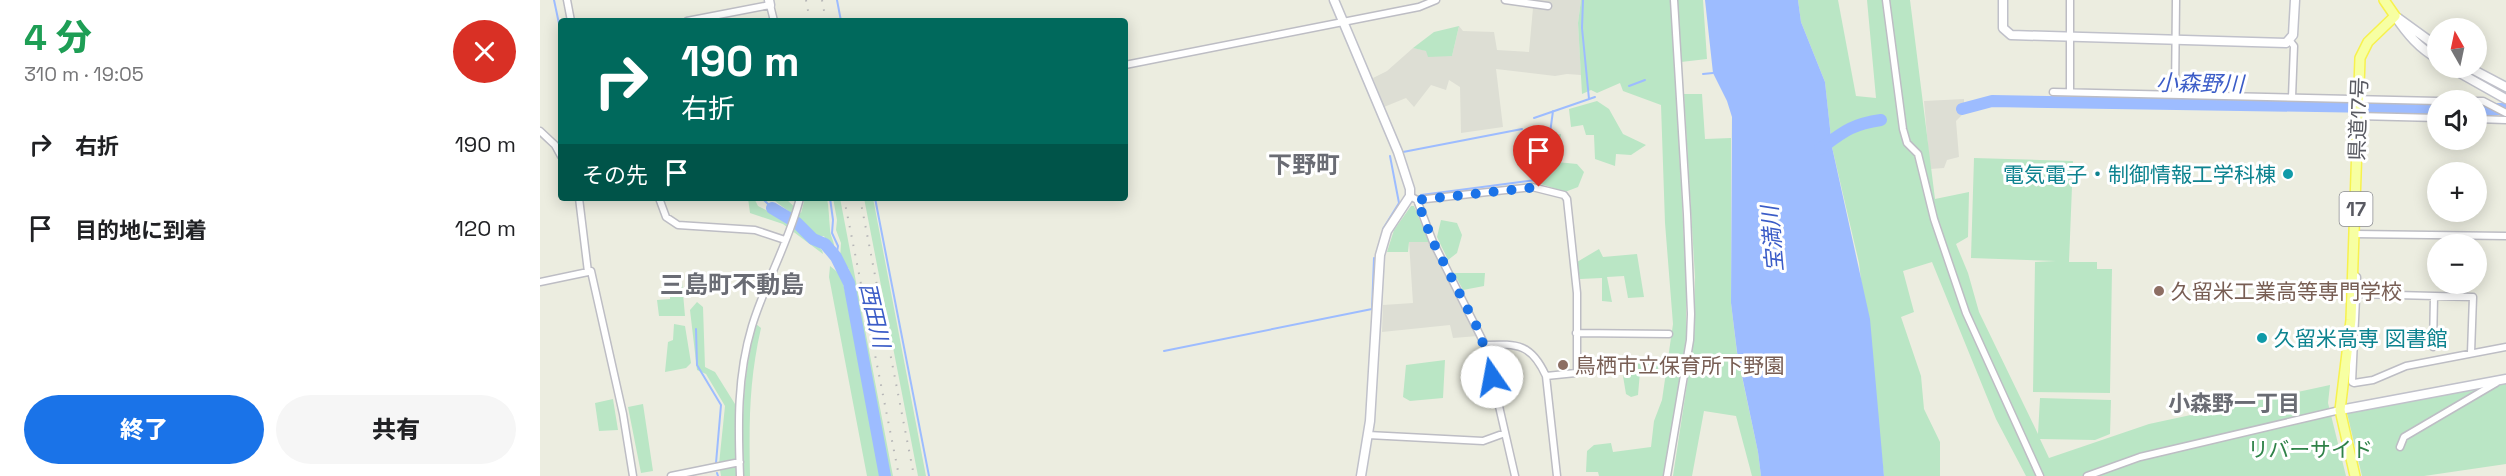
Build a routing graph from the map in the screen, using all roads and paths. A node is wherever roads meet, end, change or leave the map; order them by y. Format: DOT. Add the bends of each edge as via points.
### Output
graph roads {
  1 [pos="567,0"];
  2 [pos="1334,0"];
  3 [pos="1436,0"];
  4 [pos="1505,0"];
  5 [pos="1674,0"];
  6 [pos="1886,0"];
  7 [pos="2003,0"];
  8 [pos="2070,0"];
  9 [pos="2176,0"];
  10 [pos="2295,0"];
  11 [pos="2384,0"];
  12 [pos="1527,1"];
  13 [pos="770,2"];
  14 [pos="1548,6"];
  15 [pos="2395,16"];
  16 [pos="570,18"];
  17 [pos="714,18"];
  18 [pos="773,18"];
  19 [pos="1344,23"];
  20 [pos="2070,38"];
  21 [pos="2427,39"];
  22 [pos="2176,40"];
  23 [pos="2290,41"];
  24 [pos="2427,52"];
  25 [pos="1128,64"];
  26 [pos="2487,77"];
  27 [pos="2469,78"];
  28 [pos="2506,87"];
  29 [pos="2053,92"];
  30 [pos="2070,92"];
  31 [pos="2175,95"];
  32 [pos="2292,97"];
  33 [pos="2359,99"];
  34 [pos="2506,99"];
  35 [pos="2427,100"];
  36 [pos="2487,103"];
  37 [pos="2506,113"];
  38 [pos="2357,116"];
  39 [pos="2427,118"];
  40 [pos="2487,119"];
  41 [pos="2506,120"];
  42 [pos="540,131"];
  43 [pos="558,151"];
  44 [pos="1414,198"];
  45 [pos="579,201"];
  46 [pos="660,201"];
  47 [pos="799,201"];
  48 [pos="2355,234"];
  49 [pos="2506,236"];
  50 [pos="785,240"];
  51 [pos="588,272"];
  52 [pos="2353,274"];
  53 [pos="540,282"];
  54 [pos="2358,294"];
  55 [pos="2434,296"];
  56 [pos="1576,333"];
  57 [pos="1669,334"];
  58 [pos="1485,345"];
  59 [pos="2433,347"];
  60 [pos="2506,347"];
  61 [pos="2471,353"];
  62 [pos="1546,376"];
  63 [pos="2504,380"];
  64 [pos="2341,412"];
  65 [pos="1505,433"];
  66 [pos="1368,435"];
  67 [pos="2400,447"];
  68 [pos="740,462"];
  69 [pos="633,476"];
  70 [pos="671,476"];
  71 [pos="740,476"];
  72 [pos="1361,476"];
  73 [pos="1515,476"];
  74 [pos="1557,476"];
  75 [pos="1667,476"];
  76 [pos="2040,476"];
  77 [pos="2087,476"];
  78 [pos="2355,476"];
  1 -- 16 [label="street"];
  2 -- 19 [label="street"];
  3 -- 19 [label="street"];
  4 -- 12 [label="street"];
  5 -- 75 [label="street" via="1691,314"];
  6 -- 76 [label="street" via="1907,143 1918,154 1955,285 1974,334"];
  7 -- 20 [label="street" via="2002,24 2011,35"];
  8 -- 20 [label="street"];
  9 -- 22 [label="street"];
  10 -- 23 [label="street"];
  11 -- 15 [label="main road"];
  12 -- 14 [label="street"];
  13 -- 17 [label="street"];
  13 -- 18 [label="street"];
  15 -- 21 [label="street"];
  15 -- 24 [label="street"];
  15 -- 33 [label="main road, 県道17号 / 17" via="2368,42 2360,58"];
  19 -- 25 [label="street"];
  19 -- 44 [label="street"];
  20 -- 22 [label="street"];
  20 -- 30 [label="street"];
  22 -- 23 [label="street"];
  22 -- 31 [label="street"];
  23 -- 32 [label="street" via="2294,46"];
  26 -- 28 [label="street"];
  27 -- 34 [label="street"];
  29 -- 30 [label="street"];
  30 -- 31 [label="street"];
  31 -- 32 [label="street"];
  32 -- 33 [label="street"];
  33 -- 35 [label="street"];
  33 -- 38 [label="main road, 県道17号 / 17"];
  36 -- 37 [label="street"];
  38 -- 39 [label="street"];
  38 -- 48 [label="main road, 県道17号 / 17"];
  40 -- 41 [label="street"];
  42 -- 43 [label="street"];
  44 -- 56 [label="street" via="1532,187 1564,195 1577,294"];
  44 -- 58 [label="street"];
  44 -- 66 [label="street" via="1387,231 1380,255"];
  45 -- 51 [label="street"];
  46 -- 50 [label="street" via="666,217 678,225 755,230"];
  47 -- 50 [label="street"];
  48 -- 49 [label="street"];
  48 -- 52 [label="main road, 県道17号 / 17"];
  50 -- 68 [label="street" via="752,326 742,366 738,403"];
  51 -- 53 [label="street"];
  51 -- 69 [label="street" via="591,271 623,414"];
  52 -- 54 [label="street" via="2357,277"];
  52 -- 64 [label="main road, 県道17号 / 17"];
  54 -- 55 [label="street"];
  54 -- 61 [label="street" via="2354,383 2373,380 2406,366"];
  55 -- 59 [label="street"];
  55 -- 61 [label="street" via="2473,297"];
  56 -- 57 [label="street"];
  56 -- 62 [label="street" via="1576,373"];
  58 -- 62 [label="street" via="1515,344 1531,353"];
  58 -- 65 [label="street"];
  60 -- 61 [label="street"];
  62 -- 74 [label="street"];
  63 -- 64 [label="street"];
  63 -- 67 [label="street" via="2404,437"];
  64 -- 77 [label="street" via="2140,457"];
  64 -- 78 [label="main road, 17"];
  65 -- 66 [label="street" via="1483,441"];
  65 -- 73 [label="street"];
  66 -- 72 [label="street"];
  68 -- 70 [label="street"];
  68 -- 71 [label="street"];
}
